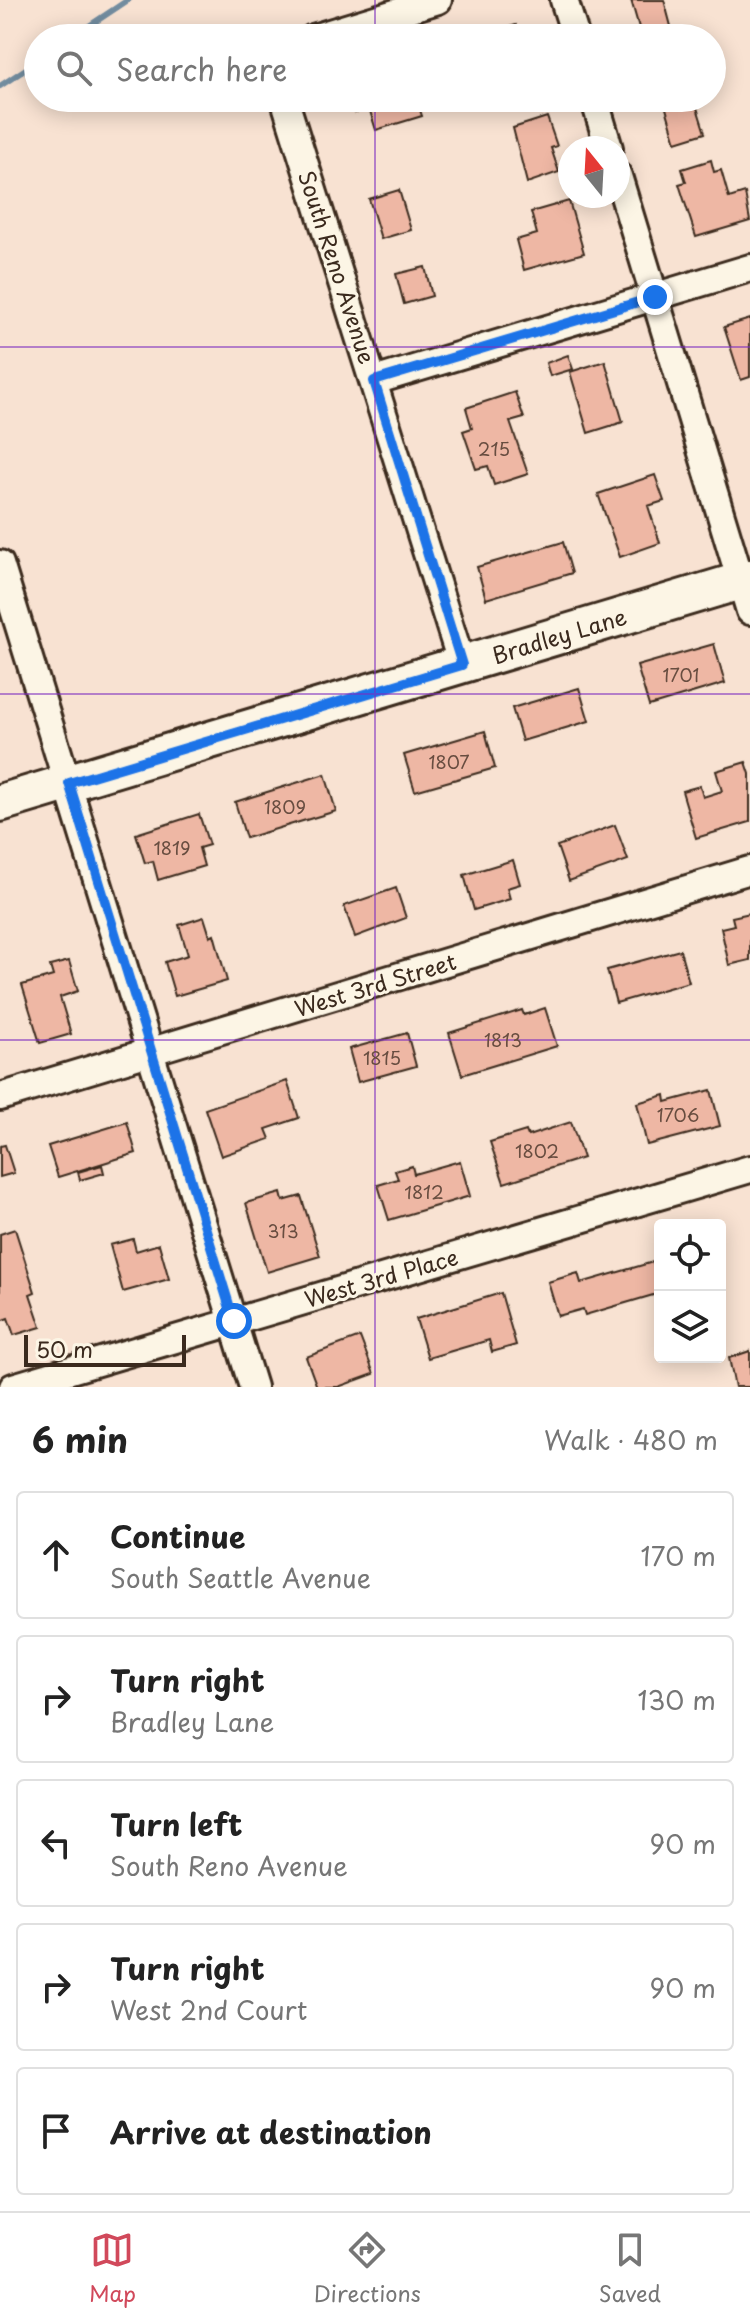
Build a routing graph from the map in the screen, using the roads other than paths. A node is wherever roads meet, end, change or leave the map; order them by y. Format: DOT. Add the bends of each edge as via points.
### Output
graph roads {
  1 [pos="438,0"];
  2 [pos="564,0"];
  3 [pos="359,24"];
  4 [pos="572,24"];
  5 [pos="288,112"];
  6 [pos="598,112"];
  7 [pos="605,136"];
  8 [pos="628,208"];
  9 [pos="750,268"];
  10 [pos="655,297"];
  11 [pos="374,381"];
  12 [pos="0,564"];
  13 [pos="747,590"];
  14 [pos="462,665"];
  15 [pos="69,783"];
  16 [pos="0,803"];
  17 [pos="750,870"];
  18 [pos="150,1052"];
  19 [pos="0,1097"];
  20 [pos="750,1169"];
  21 [pos="234,1321"];
  22 [pos="13,1387"];
  23 [pos="253,1387"];
  1 -- 3 [label="street"];
  2 -- 4 [label="street"];
  5 -- 11 [label="street, South Reno Avenue"];
  6 -- 7 [label="street"];
  8 -- 10 [label="street"];
  9 -- 10 [label="street"];
  10 -- 11 [label="street"];
  10 -- 13 [label="street"];
  11 -- 14 [label="street, South Reno Avenue"];
  12 -- 15 [label="street"];
  13 -- 14 [label="street, Bradley Lane"];
  14 -- 15 [label="street, Bradley Lane"];
  15 -- 16 [label="street, Bradley Lane"];
  15 -- 18 [label="street"];
  17 -- 18 [label="street, West 3rd Street"];
  18 -- 19 [label="street, West 3rd Street"];
  18 -- 21 [label="street"];
  20 -- 21 [label="street, West 3rd Place"];
  21 -- 22 [label="street, West 3rd Place"];
  21 -- 23 [label="street"];
}
